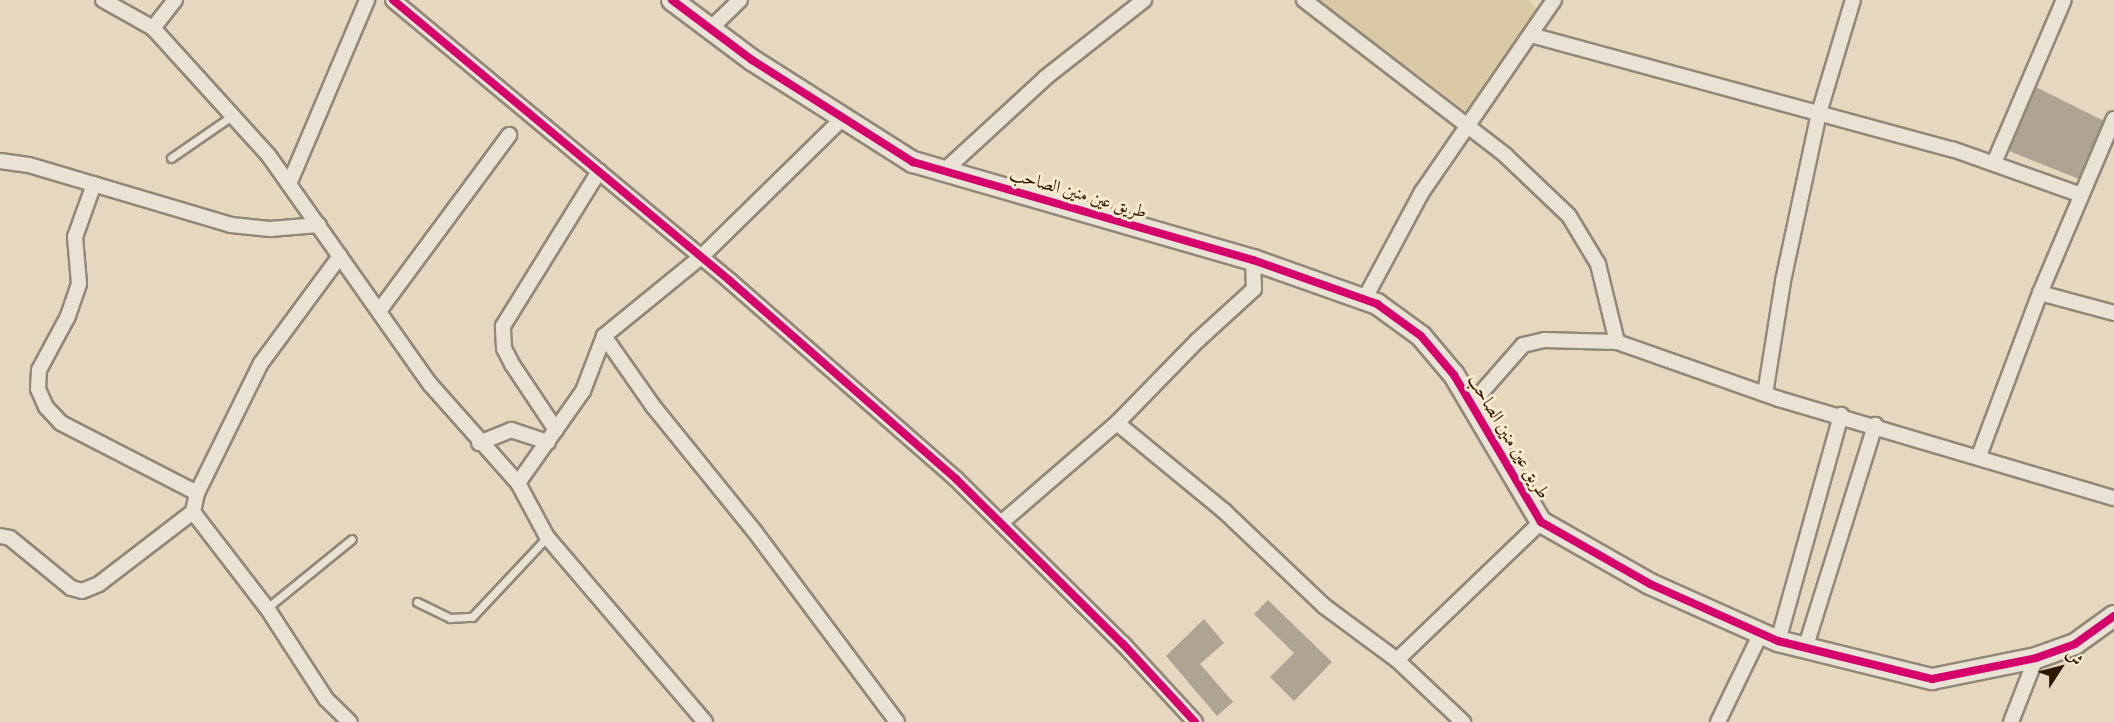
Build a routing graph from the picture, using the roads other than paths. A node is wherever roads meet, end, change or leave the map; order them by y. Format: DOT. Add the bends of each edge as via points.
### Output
graph roads {
  1 [pos="103,0"];
  2 [pos="175,0"];
  3 [pos="367,0"];
  4 [pos="393,0"];
  5 [pos="672,0"];
  6 [pos="740,0"];
  7 [pos="1144,0"];
  8 [pos="1304,0"];
  9 [pos="1554,0"];
  10 [pos="1853,0"];
  11 [pos="2064,0"];
  12 [pos="153,28"];
  13 [pos="711,28"];
  14 [pos="1531,35"];
  15 [pos="1819,113"];
  16 [pos="233,115"];
  17 [pos="843,118"];
  18 [pos="2114,119"];
  19 [pos="1469,126"];
  20 [pos="509,135"];
  21 [pos="2110,140"];
  22 [pos="171,158"];
  23 [pos="0,161"];
  24 [pos="1994,163"];
  25 [pos="599,171"];
  26 [pos="944,171"];
  27 [pos="94,184"];
  28 [pos="289,184"];
  29 [pos="2081,195"];
  30 [pos="319,225"];
  31 [pos="340,256"];
  32 [pos="700,257"];
  33 [pos="1252,260"];
  34 [pos="2040,292"];
  35 [pos="1364,300"];
  36 [pos="379,312"];
  37 [pos="2114,313"];
  38 [pos="604,336"];
  39 [pos="1617,342"];
  40 [pos="1765,394"];
  41 [pos="1473,402"];
  42 [pos="1841,415"];
  43 [pos="1117,423"];
  44 [pos="1875,425"];
  45 [pos="552,436"];
  46 [pos="479,443"];
  47 [pos="1979,456"];
  48 [pos="518,483"];
  49 [pos="197,493"];
  50 [pos="2114,498"];
  51 [pos="193,512"];
  52 [pos="1541,522"];
  53 [pos="1001,523"];
  54 [pos="0,536"];
  55 [pos="547,537"];
  56 [pos="352,539"];
  57 [pos="417,602"];
  58 [pos="267,608"];
  59 [pos="2114,616"];
  60 [pos="1769,637"];
  61 [pos="1805,649"];
  62 [pos="2037,658"];
  63 [pos="1397,660"];
  64 [pos="350,722"];
  65 [pos="705,722"];
  66 [pos="897,722"];
  67 [pos="1195,722"];
  68 [pos="1463,722"];
  69 [pos="1718,722"];
  70 [pos="2011,722"];
  1 -- 12 [label="street"];
  2 -- 12 [label="street"];
  3 -- 28 [label="street"];
  4 -- 25 [label="street"];
  5 -- 13 [label="main road, طريق عين منين الصاحب"];
  6 -- 13 [label="street"];
  7 -- 26 [label="street" via="1045,78"];
  8 -- 19 [label="street"];
  9 -- 14 [label="street"];
  10 -- 15 [label="street"];
  11 -- 24 [label="street"];
  12 -- 16 [label="street"];
  13 -- 17 [label="main road, طريق عين منين الصاحب" via="752,60"];
  14 -- 15 [label="street"];
  14 -- 19 [label="street"];
  15 -- 24 [label="street"];
  15 -- 40 [label="street" via="1783,281"];
  16 -- 22 [label="lane"];
  16 -- 28 [label="street"];
  17 -- 26 [label="main road, طريق عين منين الصاحب" via="912,162"];
  17 -- 32 [label="street"];
  18 -- 21 [label="street"];
  19 -- 35 [label="street" via="1422,192"];
  19 -- 39 [label="street" via="1547,193 1582,233 1598,264"];
  20 -- 36 [label="street"];
  21 -- 29 [label="street"];
  23 -- 27 [label="street"];
  24 -- 29 [label="street"];
  25 -- 32 [label="street"];
  25 -- 45 [label="street" via="503,326 504,348"];
  26 -- 33 [label="main road, طريق عين منين الصاحب"];
  27 -- 30 [label="street" via="231,225 270,229"];
  27 -- 49 [label="street" via="75,237 79,284 67,318 39,370 38,389 46,407 61,423"];
  28 -- 30 [label="street"];
  29 -- 34 [label="street"];
  30 -- 31 [label="street"];
  31 -- 36 [label="street"];
  31 -- 49 [label="street" via="261,363"];
  32 -- 38 [label="street"];
  32 -- 53 [label="street"];
  33 -- 35 [label="main road, طريق عين منين الصاحب"];
  33 -- 43 [label="street" via="1254,289"];
  34 -- 37 [label="street"];
  34 -- 47 [label="street"];
  35 -- 41 [label="main road, طريق عين منين الصاحب" via="1377,304 1421,336"];
  36 -- 46 [label="street" via="430,384"];
  38 -- 45 [label="street" via="583,391"];
  38 -- 66 [label="street" via="653,406 755,532"];
  39 -- 40 [label="street"];
  39 -- 41 [label="street" via="1545,340 1523,345"];
  40 -- 42 [label="street"];
  41 -- 52 [label="main road, طريق عين منين الصاحب"];
  42 -- 44 [label="street"];
  42 -- 60 [label="street"];
  43 -- 53 [label="street"];
  43 -- 63 [label="street" via="1224,511 1324,606"];
  44 -- 47 [label="street"];
  44 -- 61 [label="street"];
  45 -- 46 [label="street" via="511,430"];
  45 -- 48 [label="street"];
  46 -- 48 [label="street"];
  47 -- 50 [label="street"];
  48 -- 55 [label="street"];
  49 -- 51 [label="street"];
  51 -- 54 [label="street" via="99,584 82,591 71,588 10,538"];
  51 -- 58 [label="street"];
  52 -- 60 [label="main road, طريق عين منين الصاحب" via="1650,584"];
  52 -- 63 [label="street"];
  53 -- 67 [label="street"];
  55 -- 57 [label="lane" via="472,617 450,618"];
  55 -- 65 [label="street"];
  56 -- 58 [label="lane"];
  58 -- 64 [label="street" via="326,699"];
  59 -- 62 [label="main road, طريق عين منين الصاحب" via="2075,644"];
  60 -- 61 [label="main road, طريق عين منين الصاحب"];
  60 -- 69 [label="street"];
  61 -- 62 [label="main road, طريق عين منين الصاحب" via="1932,679"];
  62 -- 70 [label="street"];
  63 -- 68 [label="street"];
}
